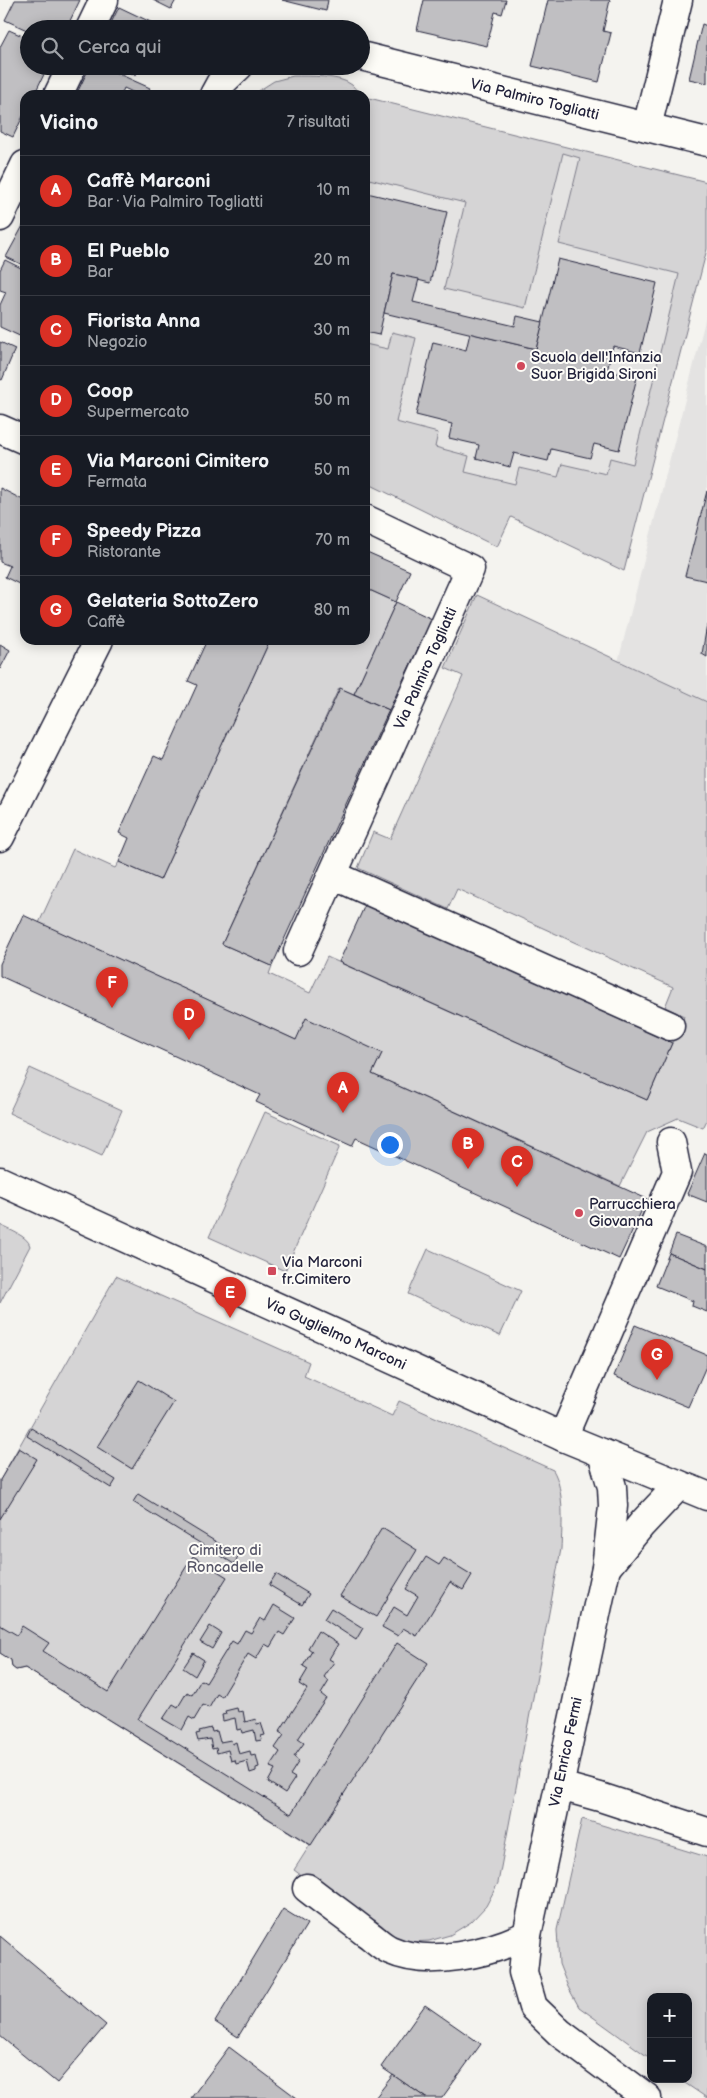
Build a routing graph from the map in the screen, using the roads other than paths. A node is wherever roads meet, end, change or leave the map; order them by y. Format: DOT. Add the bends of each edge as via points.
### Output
graph roads {
  1 [pos="104,0"];
  2 [pos="678,0"];
  3 [pos="94,20"];
  4 [pos="370,58"];
  5 [pos="68,75"];
  6 [pos="230,75"];
  7 [pos="60,90"];
  8 [pos="217,90"];
  9 [pos="647,127"];
  10 [pos="707,142"];
  11 [pos="20,175"];
  12 [pos="0,217"];
  13 [pos="0,428"];
  14 [pos="20,438"];
  15 [pos="370,521"];
  16 [pos="96,645"];
  17 [pos="0,837"];
  18 [pos="333,875"];
  19 [pos="298,951"];
  20 [pos="670,1026"];
  21 [pos="671,1142"];
  22 [pos="0,1181"];
  23 [pos="563,1437"];
  24 [pos="602,1453"];
  25 [pos="699,1488"];
  26 [pos="606,1568"];
  27 [pos="560,1786"];
  28 [pos="707,1832"];
  29 [pos="307,1888"];
  30 [pos="527,1935"];
  31 [pos="647,2098"];
  1 -- 3 [label="street"];
  2 -- 9 [label="street"];
  4 -- 9 [label="street, Via Palmiro Togliatti"];
  5 -- 7 [label="street"];
  6 -- 8 [label="street"];
  9 -- 10 [label="street, Via Palmiro Togliatti"];
  11 -- 12 [label="street"];
  13 -- 14 [label="street"];
  15 -- 18 [label="street, Via Palmiro Togliatti" via="470,569"];
  16 -- 17 [label="street"];
  18 -- 19 [label="street, Via Palmiro Togliatti"];
  18 -- 20 [label="street"];
  21 -- 23 [label="street" via="677,1172"];
  22 -- 23 [label="street, Via Guglielmo Marconi"];
  23 -- 24 [label="street, Via Guglielmo Marconi"];
  24 -- 25 [label="street, Via Guglielmo Marconi"];
  24 -- 26 [label="street, Via Enrico Fermi" via="612,1487 613,1506"];
  25 -- 26 [label="street, Via Enrico Fermi" via="642,1524"];
  26 -- 27 [label="street, Via Enrico Fermi"];
  27 -- 28 [label="street"];
  27 -- 30 [label="street, Via Enrico Fermi"];
  29 -- 30 [label="street" via="389,1950 408,1955 428,1958 465,1955 500,1947"];
  30 -- 31 [label="street, Via Enrico Fermi" via="523,1972 532,2007 560,2034"];
}
